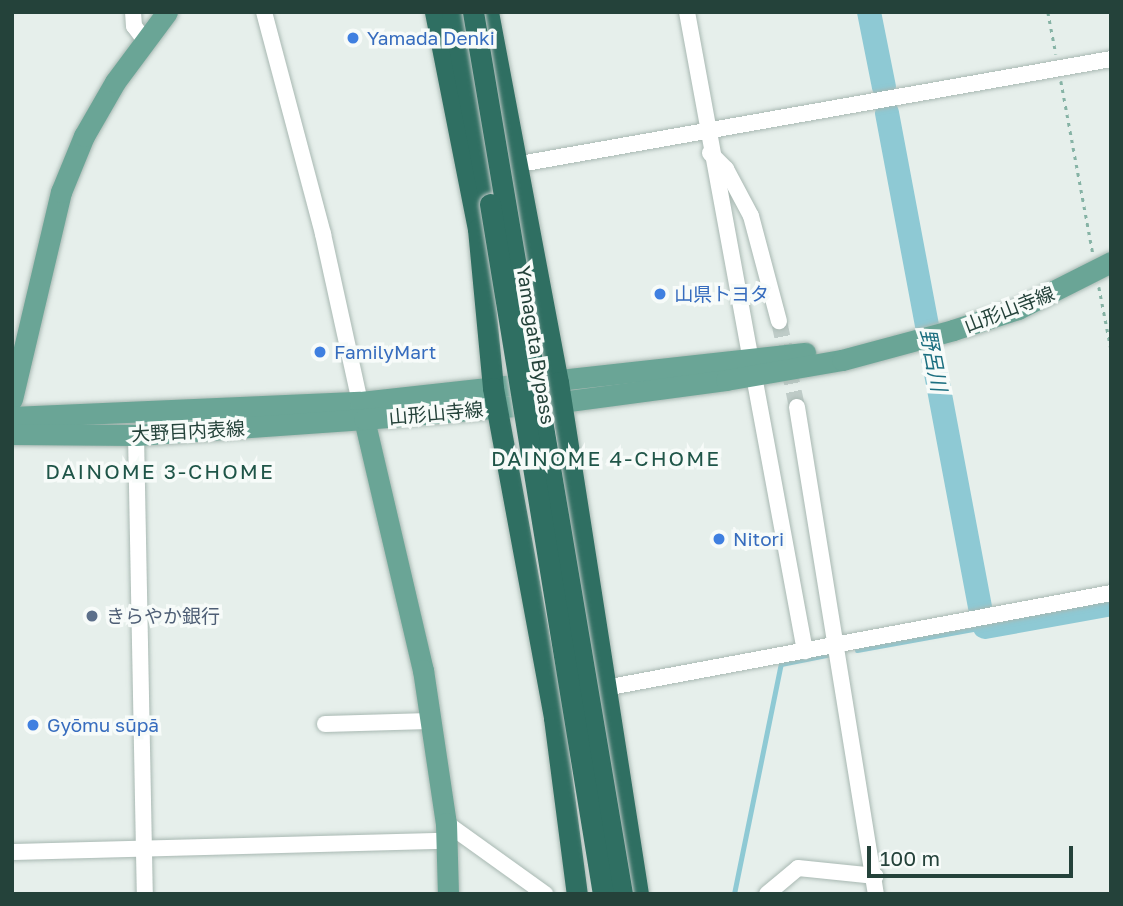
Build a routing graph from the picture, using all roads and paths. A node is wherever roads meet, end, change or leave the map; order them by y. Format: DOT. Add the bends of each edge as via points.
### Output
graph roads {
  1 [pos="133,12"];
  2 [pos="167,12"];
  3 [pos="264,12"];
  4 [pos="435,12"];
  5 [pos="452,12"];
  6 [pos="473,12"];
  7 [pos="488,12"];
  8 [pos="687,12"];
  9 [pos="1048,12"];
  10 [pos="144,38"];
  11 [pos="1111,59"];
  12 [pos="1058,68"];
  13 [pos="709,130"];
  14 [pos="710,153"];
  15 [pos="520,163"];
  16 [pos="1104,266"];
  17 [pos="779,321"];
  18 [pos="1111,349"];
  19 [pos="753,368"];
  20 [pos="559,392"];
  21 [pos="495,398"];
  22 [pos="12,399"];
  23 [pos="797,407"];
  24 [pos="362,410"];
  25 [pos="12,417"];
  26 [pos="12,433"];
  27 [pos="136,435"];
  28 [pos="1111,593"];
  29 [pos="836,646"];
  30 [pos="805,651"];
  31 [pos="605,688"];
  32 [pos="430,721"];
  33 [pos="326,724"];
  34 [pos="446,832"];
  35 [pos="145,848"];
  36 [pos="12,852"];
  37 [pos="876,876"];
  38 [pos="145,894"];
  39 [pos="448,894"];
  40 [pos="545,894"];
  41 [pos="578,894"];
  42 [pos="603,894"];
  43 [pos="622,894"];
  44 [pos="638,894"];
  45 [pos="767,894"];
  46 [pos="876,894"];
  1 -- 10 [label="street" via="134,26"];
  2 -- 10 [label="main road"];
  3 -- 24 [label="street" via="323,234"];
  4 -- 21 [label="highway" via="478,229"];
  5 -- 42 [label="highway, Yamagata Bypass, bridge" via="490,204"];
  6 -- 43 [label="highway, Yamagata Bypass, bridge"];
  7 -- 15 [label="highway"];
  8 -- 13 [label="street"];
  9 -- 12 [label="path"];
  10 -- 22 [label="main road" via="84,136 61,192"];
  11 -- 12 [label="street"];
  12 -- 13 [label="street"];
  12 -- 16 [label="path"];
  13 -- 14 [label="street"];
  13 -- 15 [label="street"];
  14 -- 17 [label="street" via="726,169 751,216"];
  14 -- 19 [label="street"];
  15 -- 20 [label="highway"];
  16 -- 18 [label="path"];
  16 -- 19 [label="main road, 山形山寺線" via="1018,309 953,330"];
  19 -- 20 [label="main road, 山形山寺線"];
  19 -- 20 [label="main road, 山形山寺線" via="726,387"];
  19 -- 30 [label="street" via="758,441"];
  20 -- 21 [label="main road, 山形山寺線"];
  20 -- 31 [label="highway" via="578,477"];
  21 -- 24 [label="main road, 山形山寺線"];
  21 -- 41 [label="highway" via="554,719"];
  23 -- 29 [label="street"];
  24 -- 25 [label="main road, 大野目内表線"];
  24 -- 27 [label="main road, 大野目内表線"];
  24 -- 32 [label="main road, 山形山寺線" via="407,595"];
  26 -- 27 [label="main road, 大野目内表線"];
  27 -- 35 [label="street"];
  28 -- 29 [label="street"];
  29 -- 30 [label="street"];
  29 -- 37 [label="street"];
  30 -- 31 [label="street"];
  31 -- 44 [label="highway"];
  32 -- 33 [label="street"];
  32 -- 34 [label="main road, 山形山寺線"];
  34 -- 35 [label="street"];
  34 -- 39 [label="main road, 山形山寺線"];
  34 -- 40 [label="street"];
  35 -- 36 [label="street"];
  35 -- 38 [label="street"];
  37 -- 45 [label="street" via="798,868"];
  37 -- 46 [label="street"];
}
